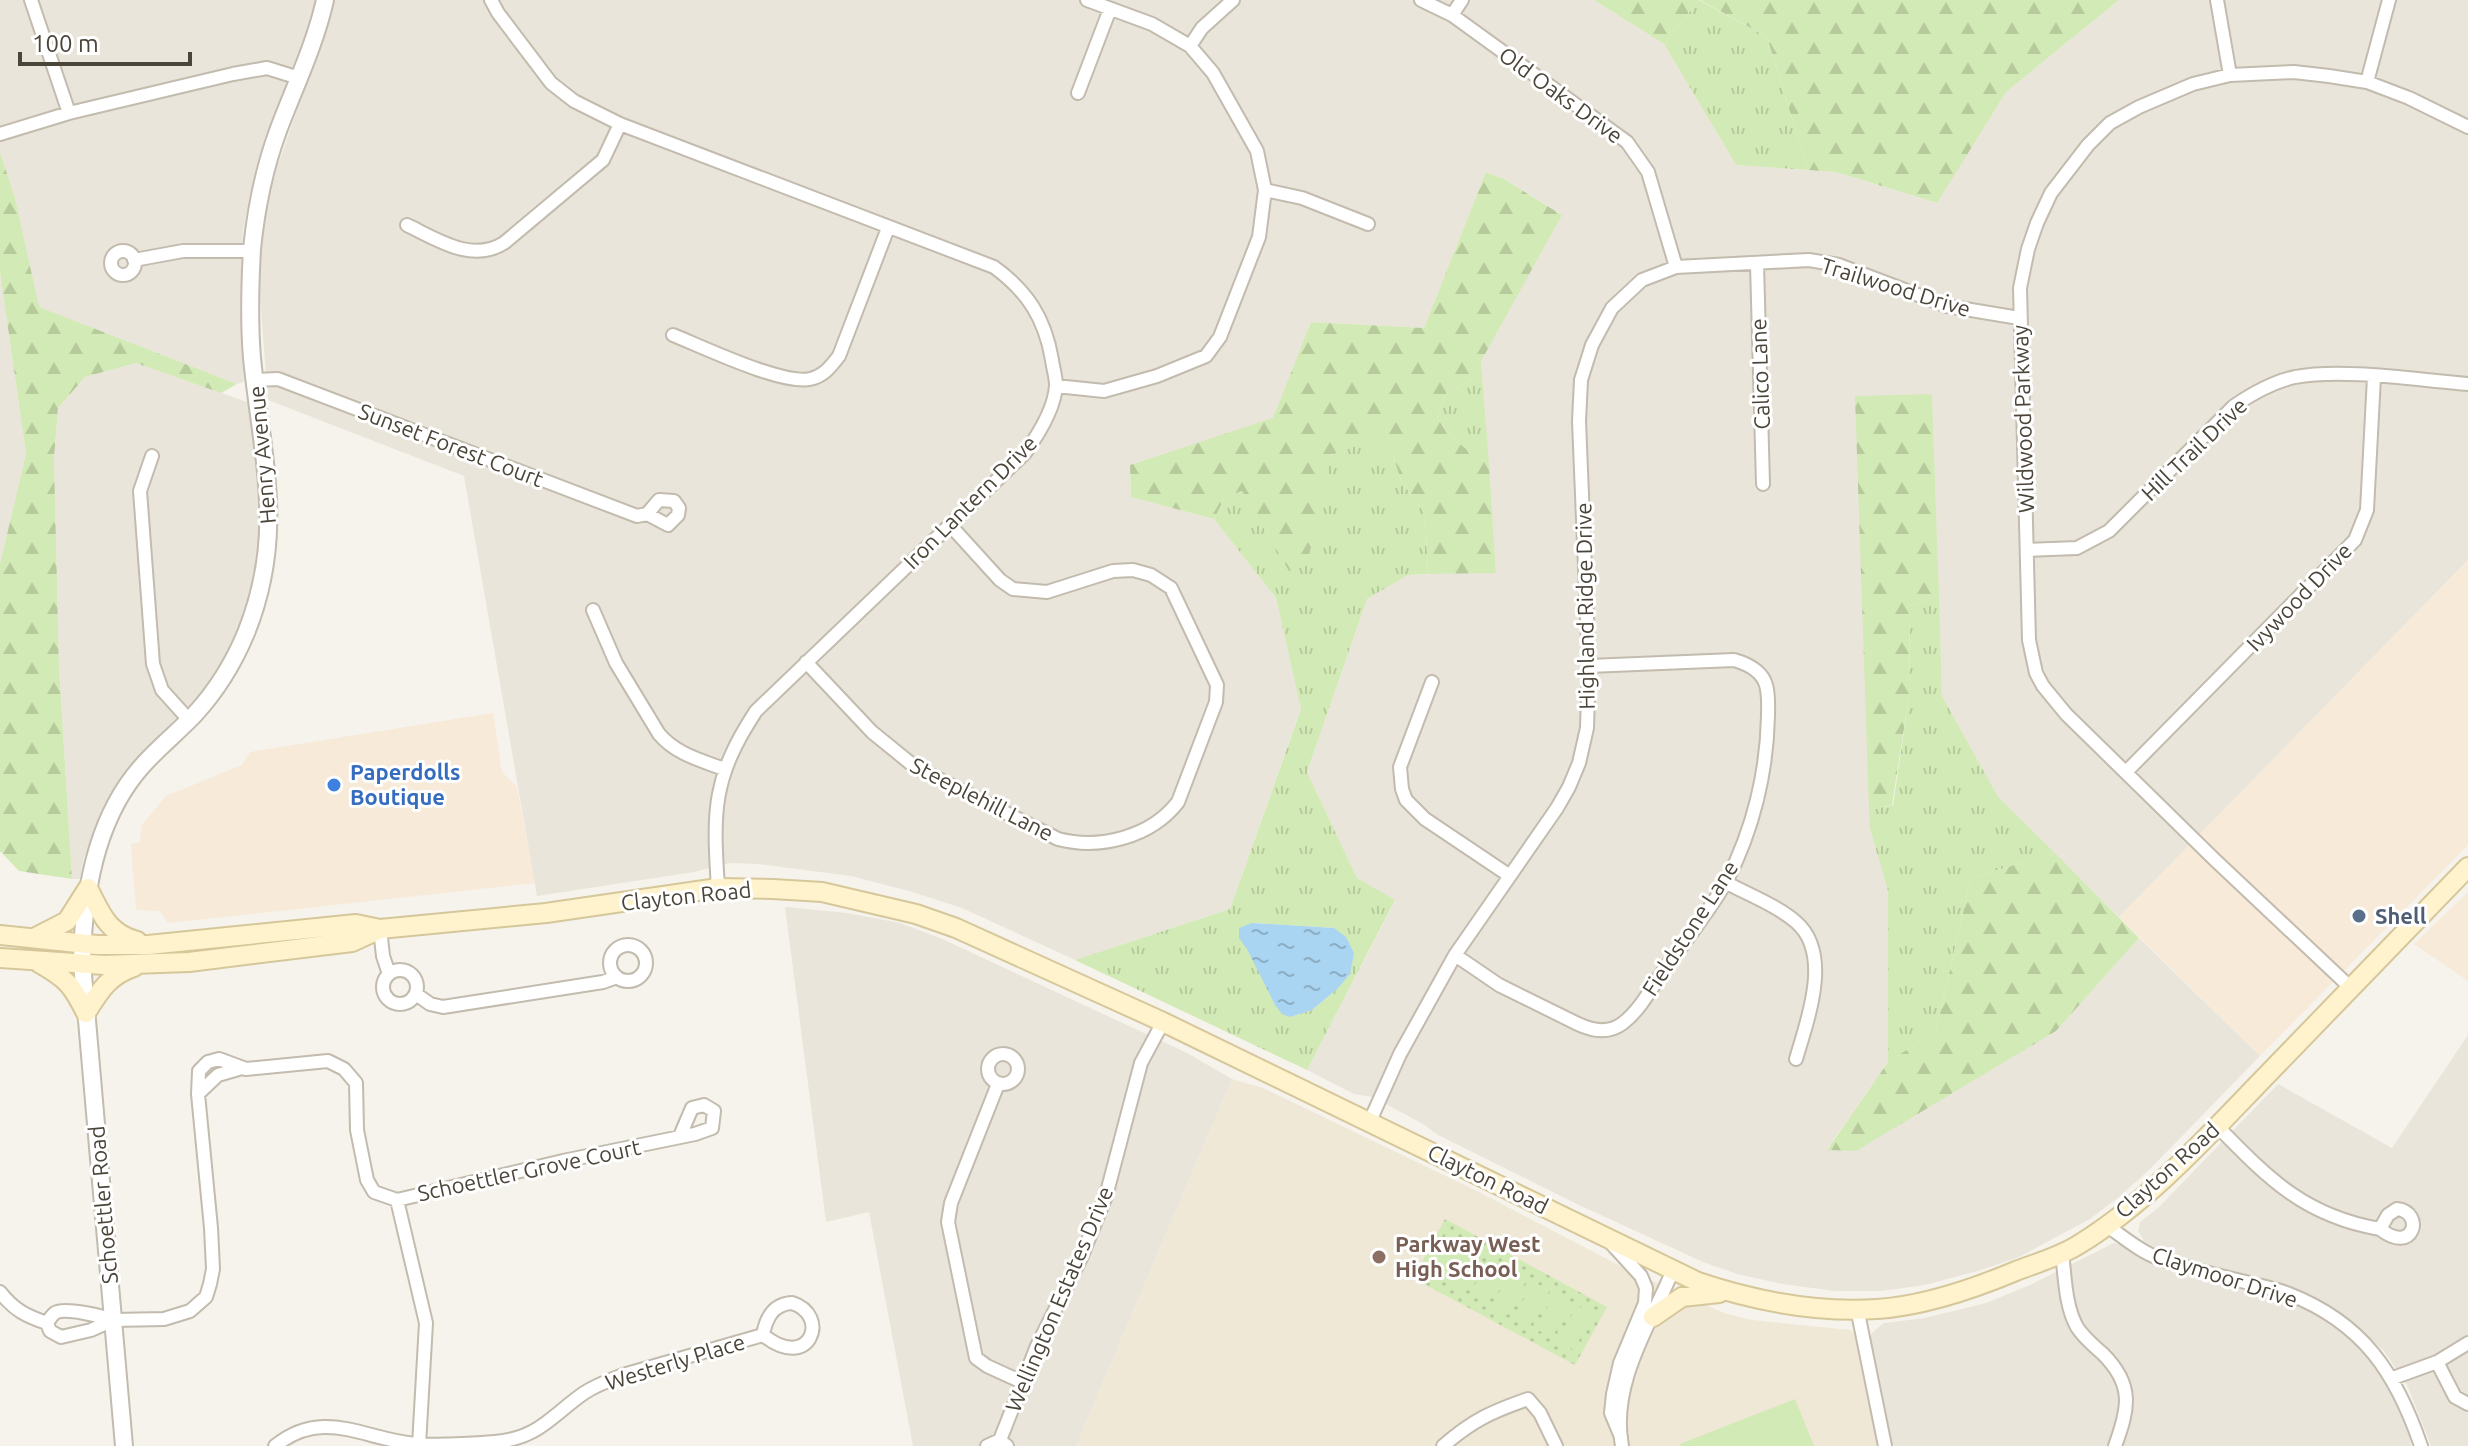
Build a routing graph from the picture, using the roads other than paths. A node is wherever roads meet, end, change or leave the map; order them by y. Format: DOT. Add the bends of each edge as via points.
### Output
graph roads {
  1 [pos="31,0"];
  2 [pos="325,0"];
  3 [pos="491,0"];
  4 [pos="1087,0"];
  5 [pos="1233,0"];
  6 [pos="1421,0"];
  7 [pos="1462,0"];
  8 [pos="2217,0"];
  9 [pos="2389,0"];
  10 [pos="1110,9"];
  11 [pos="1452,15"];
  12 [pos="1190,46"];
  13 [pos="2230,75"];
  14 [pos="299,78"];
  15 [pos="2367,82"];
  16 [pos="1078,93"];
  17 [pos="69,113"];
  18 [pos="620,124"];
  19 [pos="2468,127"];
  20 [pos="0,134"];
  21 [pos="1265,190"];
  22 [pos="1368,224"];
  23 [pos="407,225"];
  24 [pos="888,228"];
  25 [pos="252,251"];
  26 [pos="134,260"];
  27 [pos="1757,264"];
  28 [pos="1676,267"];
  29 [pos="2019,318"];
  30 [pos="673,335"];
  31 [pos="2374,377"];
  32 [pos="255,380"];
  33 [pos="2468,384"];
  34 [pos="1056,386"];
  35 [pos="152,456"];
  36 [pos="1763,484"];
  37 [pos="647,514"];
  38 [pos="950,525"];
  39 [pos="2028,550"];
  40 [pos="593,610"];
  41 [pos="806,662"];
  42 [pos="1589,666"];
  43 [pos="1432,682"];
  44 [pos="189,720"];
  45 [pos="724,769"];
  46 [pos="2126,772"];
  47 [pos="2468,867"];
  48 [pos="1510,876"];
  49 [pos="1725,882"];
  50 [pos="88,888"];
  51 [pos="718,888"];
  52 [pos="380,929"];
  53 [pos="0,935"];
  54 [pos="34,938"];
  55 [pos="82,944"];
  56 [pos="148,945"];
  57 [pos="1455,955"];
  58 [pos="0,958"];
  59 [pos="33,960"];
  60 [pos="82,963"];
  61 [pos="141,965"];
  62 [pos="389,974"];
  63 [pos="617,977"];
  64 [pos="2351,988"];
  65 [pos="416,994"];
  66 [pos="86,1013"];
  67 [pos="1163,1022"];
  68 [pos="1796,1059"];
  69 [pos="998,1084"];
  70 [pos="1370,1121"];
  71 [pos="2217,1126"];
  72 [pos="680,1136"];
  73 [pos="397,1200"];
  74 [pos="2106,1225"];
  75 [pos="2380,1229"];
  76 [pos="1605,1237"];
  77 [pos="2062,1253"];
  78 [pos="1673,1270"];
  79 [pos="0,1292"];
  80 [pos="1730,1293"];
  81 [pos="12,1307"];
  82 [pos="1857,1308"];
  83 [pos="0,1315"];
  84 [pos="1653,1317"];
  85 [pos="113,1320"];
  86 [pos="47,1323"];
  87 [pos="763,1335"];
  88 [pos="2468,1343"];
  89 [pos="2437,1362"];
  90 [pos="2393,1378"];
  91 [pos="1022,1382"];
  92 [pos="2468,1404"];
  93 [pos="1622,1442"];
  94 [pos="1003,1443"];
  95 [pos="419,1445"];
  96 [pos="124,1446"];
  97 [pos="275,1446"];
  98 [pos="987,1446"];
  99 [pos="1443,1446"];
  100 [pos="1556,1446"];
  101 [pos="1885,1446"];
  102 [pos="2115,1446"];
  103 [pos="2421,1446"];
  1 -- 17 [label="street"];
  2 -- 14 [label="street, Henry Avenue"];
  3 -- 18 [label="street, Iron Lantern Drive" via="551,83"];
  4 -- 10 [label="street"];
  5 -- 12 [label="street"];
  6 -- 11 [label="street, Old Oaks Drive"];
  7 -- 11 [label="street"];
  8 -- 13 [label="street"];
  9 -- 15 [label="street"];
  10 -- 12 [label="street" via="1152,24"];
  10 -- 16 [label="street"];
  11 -- 28 [label="street, Old Oaks Drive" via="1627,142 1648,172"];
  12 -- 21 [label="street" via="1213,73 1257,151"];
  13 -- 15 [label="street, Wildwood Parkway" via="2294,72"];
  13 -- 29 [label="street, Wildwood Parkway" via="2139,107 2110,123 2088,145 2051,193 2037,223 2020,288"];
  14 -- 17 [label="street" via="267,68"];
  14 -- 25 [label="street, Henry Avenue" via="264,174"];
  15 -- 19 [label="street, Wildwood Parkway"];
  17 -- 20 [label="street"];
  18 -- 23 [label="street" via="603,160 492,250 470,252"];
  18 -- 24 [label="street, Iron Lantern Drive"];
  21 -- 22 [label="street" via="1302,198"];
  21 -- 34 [label="street" via="1259,237 1220,337 1206,356 1104,391"];
  24 -- 30 [label="street" via="839,356 826,373 808,380 787,378"];
  24 -- 34 [label="street, Iron Lantern Drive" via="994,267 1014,282 1039,317"];
  25 -- 26 [label="street" via="183,251"];
  25 -- 32 [label="street, Henry Avenue"];
  27 -- 28 [label="street, Trailwood Drive"];
  27 -- 29 [label="street, Trailwood Drive" via="1809,260 1839,265 1947,306"];
  27 -- 36 [label="street, Calico Lane"];
  28 -- 42 [label="street, Highland Ridge Drive" via="1642,280 1612,308 1581,380"];
  29 -- 39 [label="street, Wildwood Parkway"];
  31 -- 33 [label="street, Hill Trail Drive"];
  31 -- 39 [label="street, Hill Trail Drive" via="2296,377 2255,391 2109,531 2077,548"];
  31 -- 46 [label="street, Ivywood Drive" via="2367,510 2355,540"];
  32 -- 37 [label="street, Sunset Forest Court" via="278,379 637,516"];
  32 -- 44 [label="street, Henry Avenue" via="270,513 264,574 228,670"];
  34 -- 38 [label="street, Iron Lantern Drive" via="1041,430 1025,453"];
  35 -- 44 [label="street" via="140,491 153,664 162,690"];
  38 -- 41 [label="street, Iron Lantern Drive"];
  38 -- 41 [label="street, Steeplehill Lane" via="1013,589 1047,592 1133,570 1171,588 1217,685 1216,702 1169,814 1146,830 1107,841 1058,839 915,767 872,732"];
  39 -- 46 [label="street, Wildwood Parkway" via="2029,640 2036,673 2066,714"];
  40 -- 45 [label="street" via="616,663 667,744"];
  41 -- 45 [label="street, Iron Lantern Drive" via="756,711"];
  42 -- 48 [label="street, Highland Ridge Drive" via="1587,728 1579,763 1557,808"];
  42 -- 49 [label="street, Fieldstone Lane" via="1734,660 1762,676 1769,701 1761,779"];
  43 -- 48 [label="street" via="1400,767 1406,800 1425,819"];
  44 -- 50 [label="street, Henry Avenue" via="124,787 100,839"];
  45 -- 51 [label="street, Iron Lantern Drive" via="716,812"];
  46 -- 64 [label="street, Wildwood Parkway"];
  47 -- 64 [label="main road, Clayton Road"];
  48 -- 57 [label="street, Highland Ridge Drive"];
  49 -- 57 [label="street, Fieldstone Lane" via="1641,1003 1613,1029 1590,1030 1499,985"];
  49 -- 68 [label="street" via="1799,925 1812,948 1814,991"];
  50 -- 54 [label="main road" via="67,921"];
  50 -- 55 [label="street, Henry Avenue"];
  50 -- 56 [label="main road" via="107,925 124,938"];
  51 -- 52 [label="main road, Clayton Road" via="546,913"];
  51 -- 67 [label="main road, Clayton Road" via="822,892 916,914"];
  52 -- 56 [label="main road, Clayton Road" via="356,924"];
  52 -- 61 [label="main road, Clayton Road" via="352,942"];
  52 -- 62 [label="street"];
  53 -- 54 [label="main road, Clayton Road"];
  54 -- 55 [label="main road, Clayton Road"];
  55 -- 56 [label="main road, Clayton Road"];
  55 -- 60 [label="street, Henry Avenue"];
  57 -- 70 [label="street, Highland Ridge Drive"];
  58 -- 59 [label="main road, Clayton Road"];
  59 -- 60 [label="main road, Clayton Road"];
  59 -- 66 [label="main road" via="67,981"];
  60 -- 61 [label="main road, Clayton Road"];
  60 -- 66 [label="street, Schoettler Road"];
  61 -- 66 [label="main road" via="108,981"];
  62 -- 65 [label="street" via="410,973"];
  62 -- 65 [label="street" via="382,989 391,1002 408,1002"];
  63 -- 65 [label="street" via="443,1007"];
  64 -- 71 [label="main road, Clayton Road"];
  66 -- 85 [label="street, Schoettler Road"];
  67 -- 70 [label="main road, Clayton Road"];
  67 -- 91 [label="street, Wellington Estates Drive" via="1141,1063 1106,1196"];
  69 -- 91 [label="street" via="948,1222 976,1358"];
  70 -- 76 [label="main road, Clayton Road"];
  71 -- 74 [label="main road, Clayton Road" via="2148,1194"];
  71 -- 75 [label="street" via="2284,1190 2325,1212"];
  72 -- 73 [label="street, Schoettler Grove Court"];
  73 -- 85 [label="street, Schoettler Grove Court" via="374,1192 367,1180 357,1130 356,1083 344,1069 328,1061 242,1068 219,1059 208,1062 199,1071 198,1094 213,1269 206,1297 190,1311 164,1319"];
  73 -- 95 [label="street" via="426,1323"];
  74 -- 77 [label="main road, Clayton Road"];
  74 -- 90 [label="street, Claymoor Drive" via="2157,1258 2288,1293 2328,1314 2357,1336"];
  76 -- 78 [label="main road, Clayton Road"];
  76 -- 93 [label="street" via="1646,1288 1613,1394 1611,1413"];
  77 -- 82 [label="main road, Clayton Road" via="1933,1299"];
  77 -- 102 [label="street" via="2071,1315 2115,1367 2124,1388 2127,1414"];
  78 -- 80 [label="main road, Clayton Road"];
  78 -- 84 [label="street"];
  79 -- 81 [label="street"];
  80 -- 82 [label="main road, Clayton Road" via="1793,1305"];
  80 -- 84 [label="main road" via="1682,1297"];
  81 -- 83 [label="street"];
  81 -- 86 [label="street"];
  82 -- 101 [label="street"];
  84 -- 93 [label="street" via="1634,1356 1622,1402"];
  85 -- 86 [label="street" via="60,1311"];
  85 -- 86 [label="street" via="61,1337"];
  85 -- 96 [label="street, Schoettler Road"];
  87 -- 95 [label="street, Westerly Place" via="623,1375 518,1438"];
  88 -- 89 [label="street"];
  89 -- 90 [label="street"];
  89 -- 92 [label="street" via="2455,1397"];
  90 -- 103 [label="street, Claymoor Drive"];
  91 -- 94 [label="street, Wellington Estates Drive"];
  94 -- 98 [label="street, Wellington Estates Drive"];
  95 -- 97 [label="street, Westerly Place" via="319,1426"];
  99 -- 100 [label="street" via="1468,1425 1528,1399"];
}
